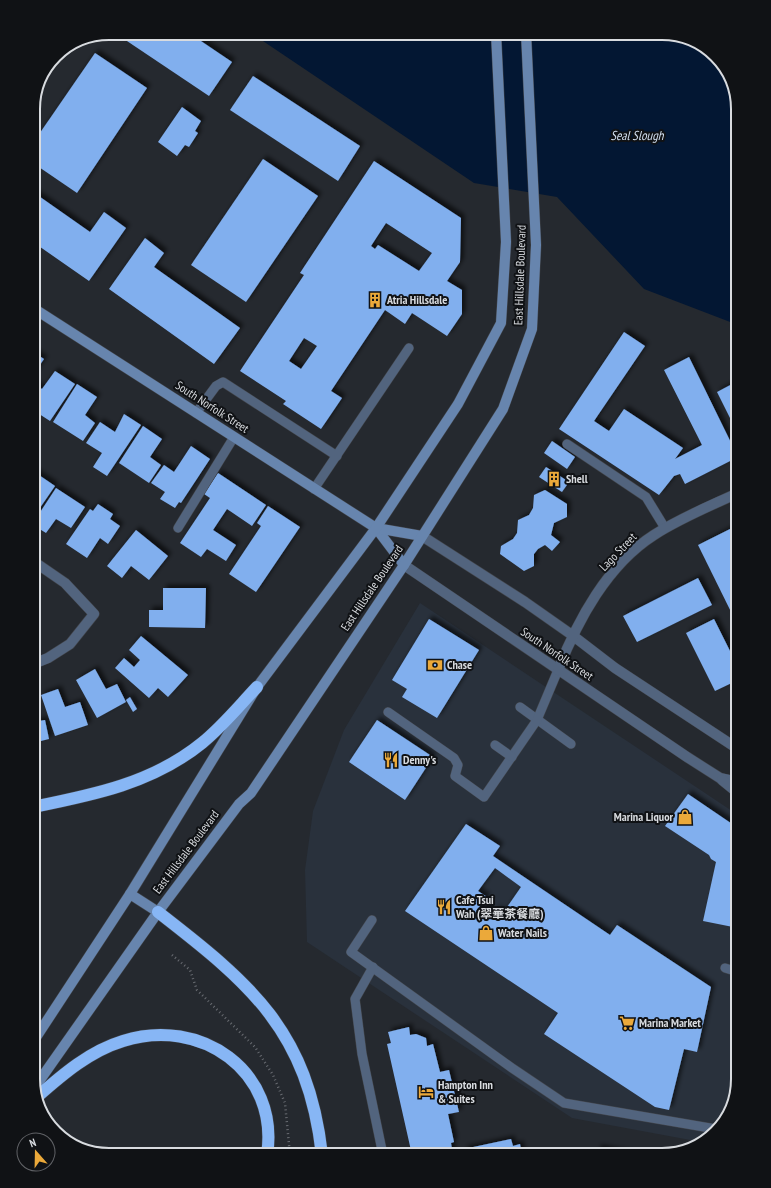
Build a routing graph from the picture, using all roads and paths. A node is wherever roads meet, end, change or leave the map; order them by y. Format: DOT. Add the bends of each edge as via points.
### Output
graph roads {
  1 [pos="496,40"];
  2 [pos="526,40"];
  3 [pos="40,312"];
  4 [pos="409,348"];
  5 [pos="196,412"];
  6 [pos="234,437"];
  7 [pos="567,444"];
  8 [pos="337,456"];
  9 [pos="314,489"];
  10 [pos="731,496"];
  11 [pos="178,528"];
  12 [pos="376,528"];
  13 [pos="665,528"];
  14 [pos="422,536"];
  15 [pos="40,566"];
  16 [pos="404,566"];
  17 [pos="572,635"];
  18 [pos="40,661"];
  19 [pos="558,670"];
  20 [pos="257,687"];
  21 [pos="520,707"];
  22 [pos="388,712"];
  23 [pos="537,720"];
  24 [pos="571,744"];
  25 [pos="495,745"];
  26 [pos="731,745"];
  27 [pos="512,757"];
  28 [pos="720,778"];
  29 [pos="731,780"];
  30 [pos="731,787"];
  31 [pos="40,806"];
  32 [pos="130,894"];
  33 [pos="158,912"];
  34 [pos="372,920"];
  35 [pos="172,955"];
  36 [pos="373,967"];
  37 [pos="725,968"];
  38 [pos="731,970"];
  39 [pos="40,1031"];
  40 [pos="40,1080"];
  41 [pos="41,1093"];
  42 [pos="710,1128"];
  43 [pos="267,1148"];
  44 [pos="289,1148"];
  45 [pos="321,1148"];
  46 [pos="382,1148"];
  1 -- 12 [label="main road, East Hillsdale Boulevard" via="506,242 501,323 458,404"];
  2 -- 14 [label="main road, East Hillsdale Boulevard" via="536,245 532,329 503,409"];
  3 -- 5 [label="main road, South Norfolk Street"];
  4 -- 8 [label="lane"];
  5 -- 6 [label="main road, South Norfolk Street"];
  5 -- 8 [label="lane" via="216,386 223,382"];
  6 -- 9 [label="main road, South Norfolk Street"];
  6 -- 11 [label="lane"];
  7 -- 13 [label="lane" via="646,497"];
  8 -- 9 [label="lane"];
  9 -- 12 [label="main road, South Norfolk Street"];
  10 -- 13 [label="street, Lago Street"];
  12 -- 14 [label="main road, South Norfolk Street"];
  12 -- 16 [label="main road, South Norfolk Street"];
  12 -- 20 [label="main road, East Hillsdale Boulevard"];
  13 -- 17 [label="street, Lago Street" via="634,551 614,572"];
  14 -- 16 [label="main road, East Hillsdale Boulevard"];
  14 -- 17 [label="street, South Norfolk Street"];
  15 -- 18 [label="street" via="65,583 94,614 70,644"];
  16 -- 19 [label="street, South Norfolk Street"];
  16 -- 33 [label="main road, East Hillsdale Boulevard" via="251,792"];
  17 -- 19 [label="street, Lago Street"];
  17 -- 26 [label="street, South Norfolk Street" via="615,668"];
  19 -- 23 [label="lane"];
  19 -- 28 [label="street, South Norfolk Street"];
  20 -- 31 [label="highway" via="202,743 156,773 99,793"];
  20 -- 32 [label="main road, East Hillsdale Boulevard"];
  21 -- 23 [label="lane"];
  22 -- 27 [label="lane" via="454,758 458,766 454,776 484,797"];
  23 -- 24 [label="lane"];
  23 -- 27 [label="lane"];
  25 -- 27 [label="lane"];
  28 -- 29 [label="street, South Norfolk Street"];
  28 -- 30 [label="street"];
  32 -- 33 [label="main road"];
  32 -- 39 [label="main road, East Hillsdale Boulevard"];
  33 -- 40 [label="main road, East Hillsdale Boulevard"];
  33 -- 45 [label="highway" via="234,974 271,1015 287,1039 310,1091"];
  34 -- 36 [label="lane" via="351,952"];
  35 -- 44 [label="path" via="190,970 197,990 255,1047 273,1075 285,1103"];
  36 -- 42 [label="lane" via="564,1103"];
  36 -- 46 [label="lane" via="355,999 362,1054"];
  37 -- 38 [label="lane"];
  41 -- 43 [label="highway" via="86,1058 116,1043 144,1036 186,1038 220,1051 245,1070 266,1109 269,1130"];
}
